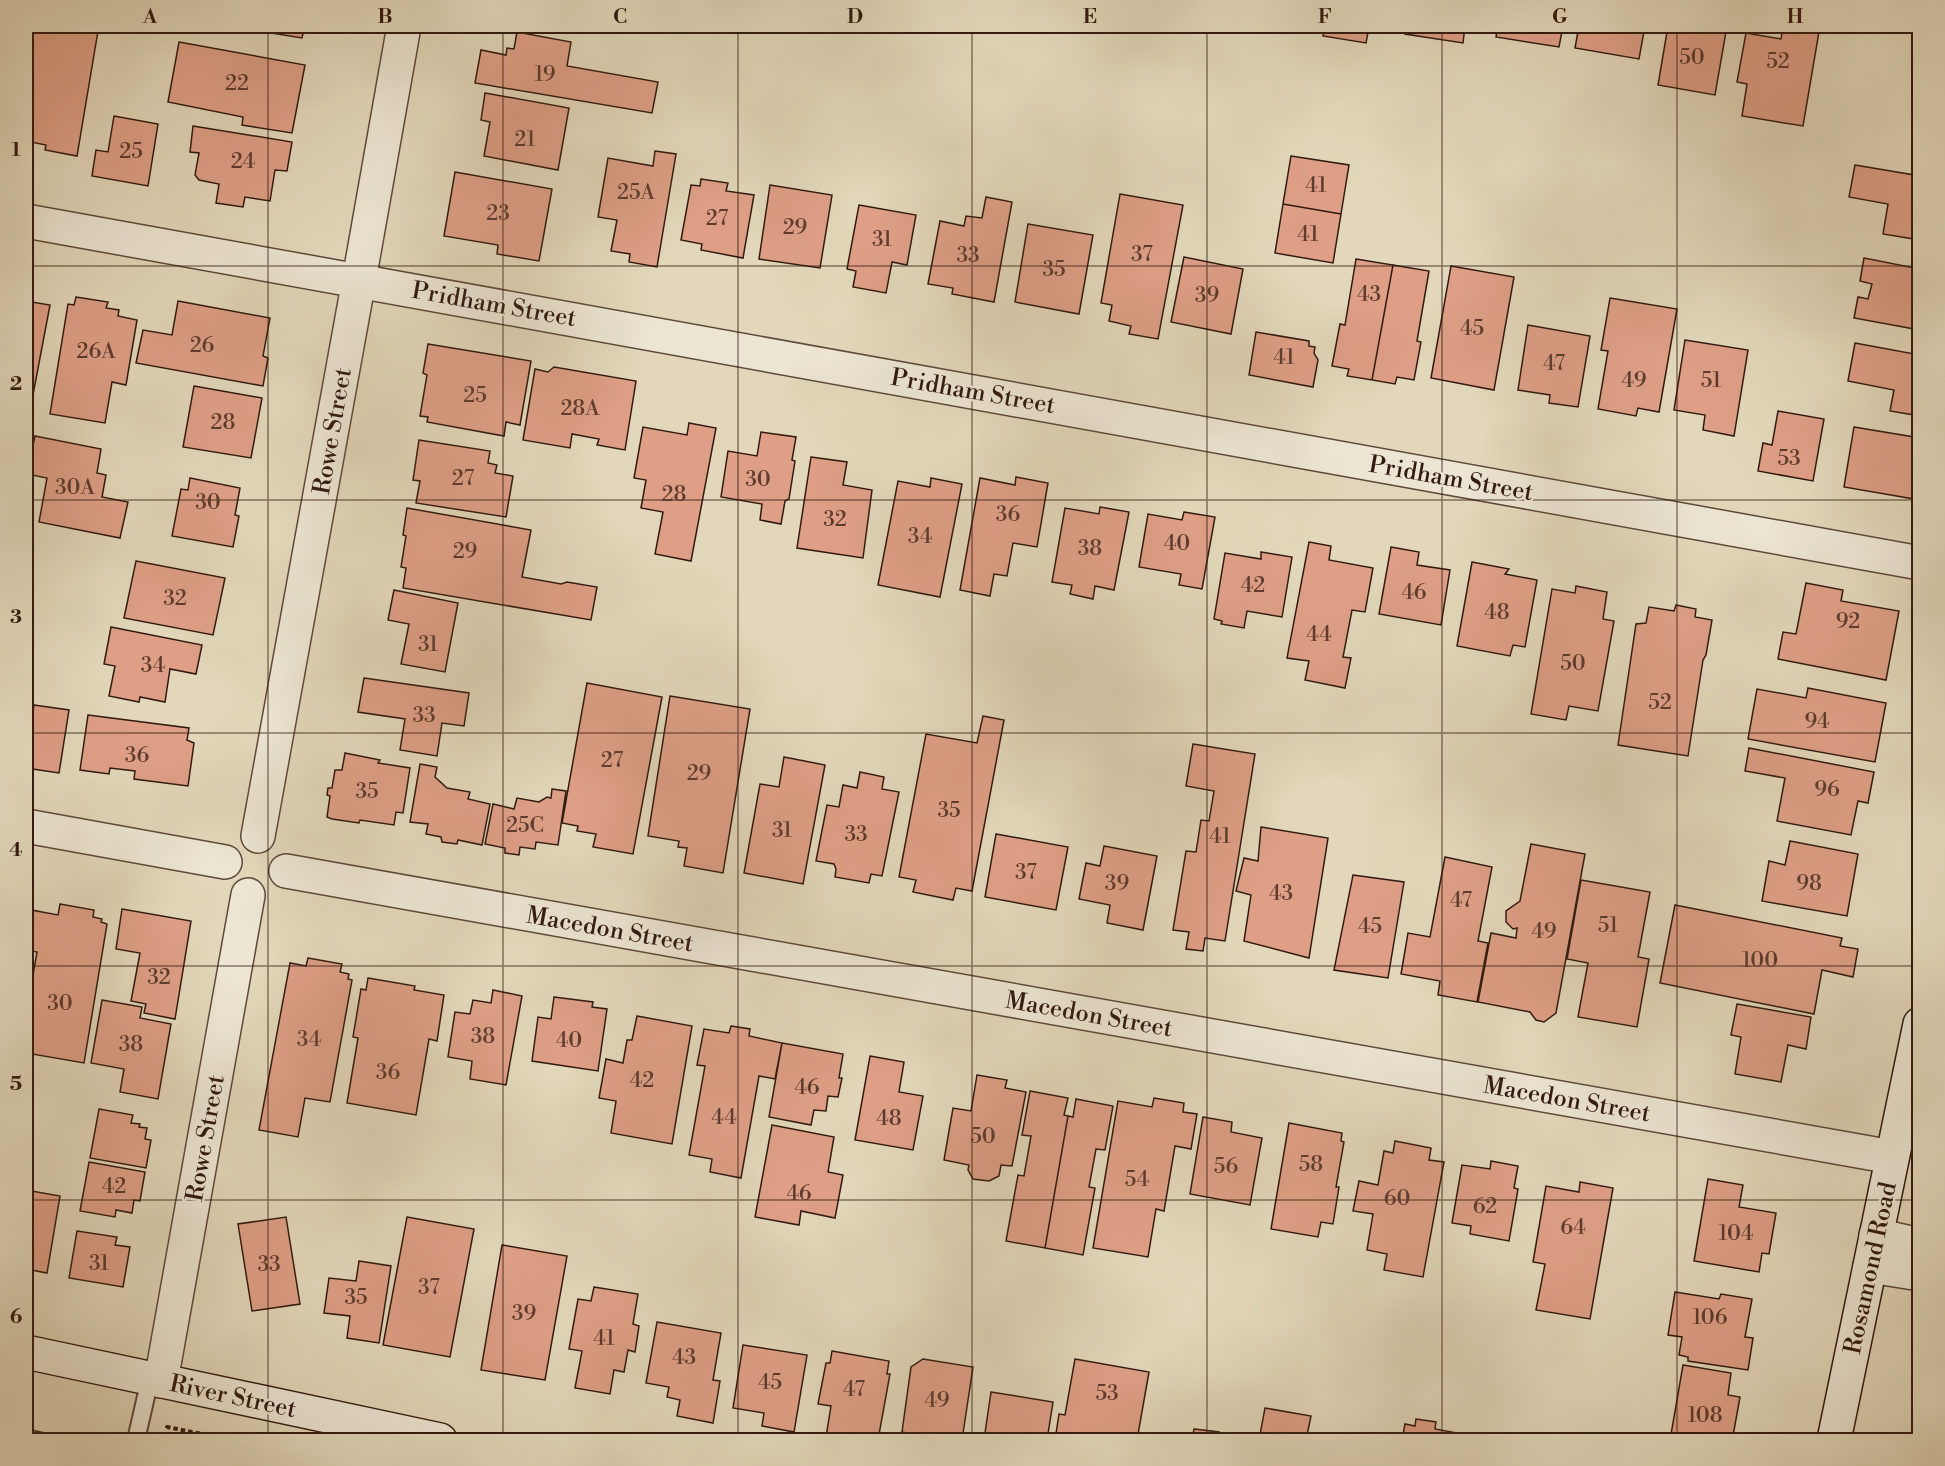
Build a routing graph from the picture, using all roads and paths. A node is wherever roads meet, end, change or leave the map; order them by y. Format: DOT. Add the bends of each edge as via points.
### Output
graph roads {
  1 [pos="404,26"];
  2 [pos="26,221"];
  3 [pos="359,280"];
  4 [pos="1920,563"];
  5 [pos="26,826"];
  6 [pos="258,836"];
  7 [pos="225,862"];
  8 [pos="286,871"];
  9 [pos="248,895"];
  10 [pos="1920,1024"];
  11 [pos="1892,1157"];
  12 [pos="1920,1245"];
  13 [pos="1873,1251"];
  14 [pos="1920,1274"];
  15 [pos="26,1353"];
  16 [pos="156,1380"];
  17 [pos="166,1434"];
  18 [pos="136,1440"];
  19 [pos="232,1440"];
  20 [pos="440,1440"];
  21 [pos="1834,1440"];
  1 -- 3 [label="street, Rowe Street"];
  2 -- 3 [label="street, Pridham Street"];
  3 -- 4 [label="street, Pridham Street"];
  3 -- 6 [label="street, Rowe Street"];
  5 -- 7 [label="street"];
  6 -- 7 [label="street" via="237,842"];
  6 -- 8 [label="street" via="280,848"];
  7 -- 9 [label="street" via="232,885"];
  8 -- 9 [label="street" via="274,890 264,896"];
  8 -- 11 [label="street, Macedon Street"];
  9 -- 16 [label="street, Rowe Street"];
  10 -- 11 [label="street, Rosamond Road"];
  11 -- 13 [label="street, Rosamond Road"];
  12 -- 13 [label="street"];
  13 -- 14 [label="street"];
  13 -- 21 [label="street, Rosamond Road"];
  15 -- 16 [label="street, River Street"];
  16 -- 18 [label="lane"];
  16 -- 20 [label="street, River Street"];
  17 -- 19 [label="path" via="167,1427"];
}
